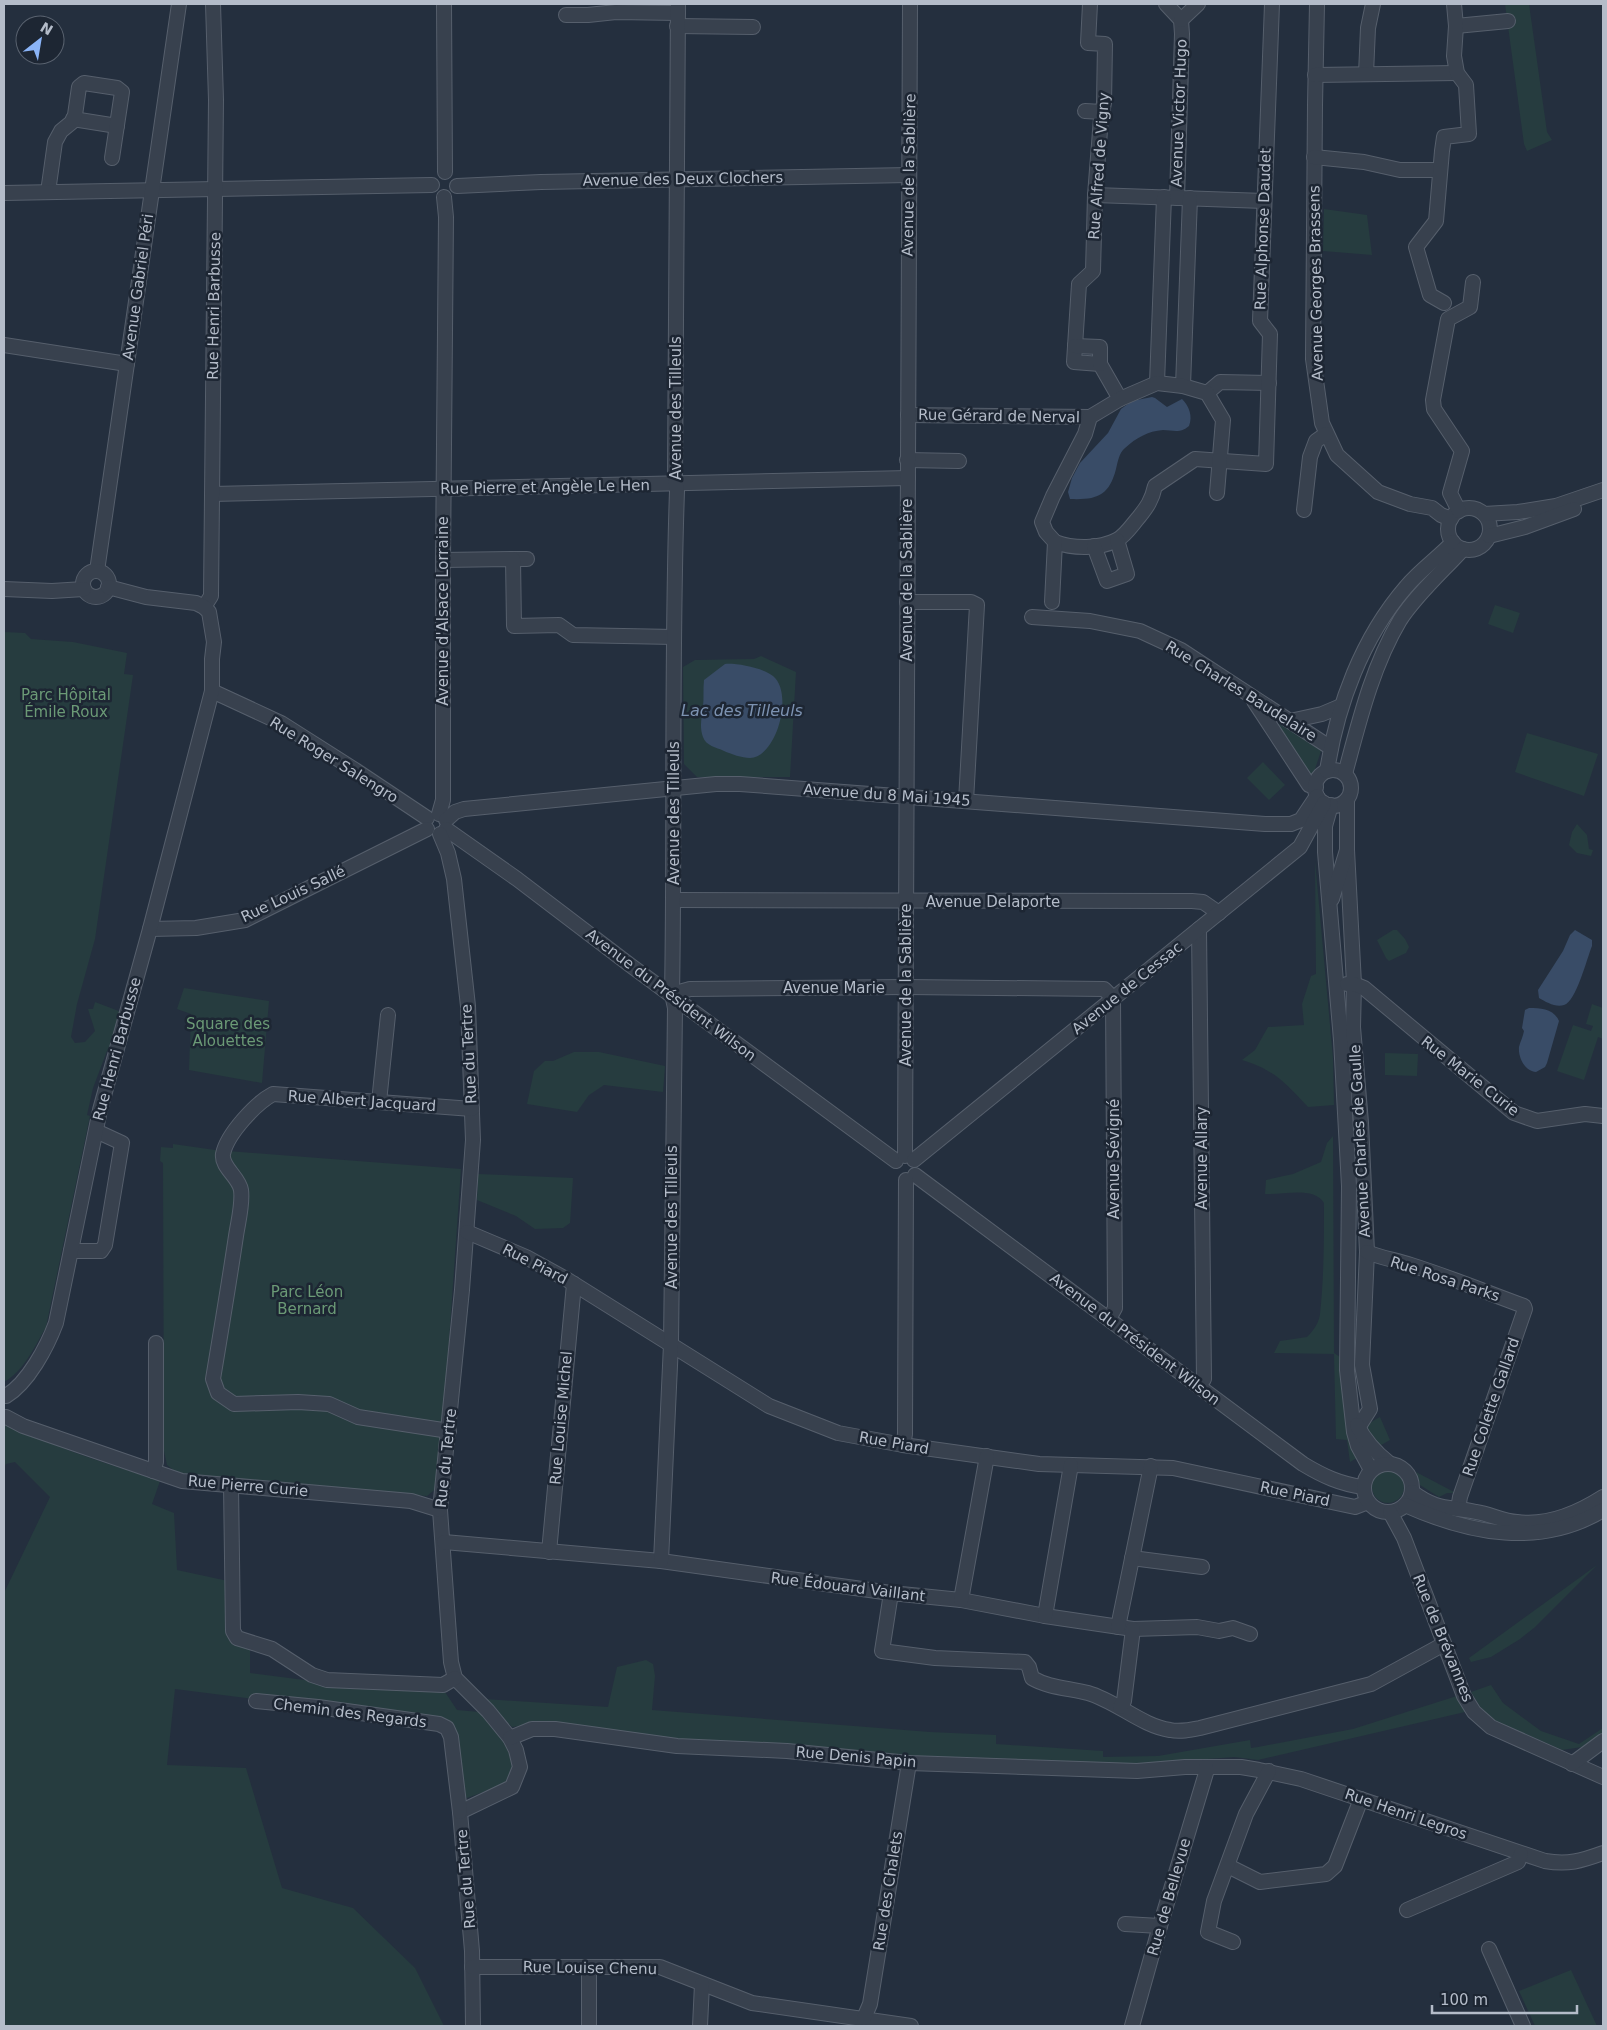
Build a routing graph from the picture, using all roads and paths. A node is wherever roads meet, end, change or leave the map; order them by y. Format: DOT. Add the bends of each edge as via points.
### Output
graph roads {
  1 [pos="179,4"];
  2 [pos="213,4"];
  3 [pos="444,4"];
  4 [pos="910,4"];
  5 [pos="1090,4"];
  6 [pos="1166,4"];
  7 [pos="1198,4"];
  8 [pos="1272,4"];
  9 [pos="1317,4"];
  10 [pos="1373,4"];
  11 [pos="1454,4"];
  12 [pos="678,14"];
  13 [pos="566,15"];
  14 [pos="1180,20"];
  15 [pos="1508,21"];
  16 [pos="1456,26"];
  17 [pos="753,27"];
  18 [pos="1457,73"];
  19 [pos="1366,74"];
  20 [pos="1315,75"];
  21 [pos="1085,111"];
  22 [pos="1102,112"];
  23 [pos="73,118"];
  24 [pos="117,126"];
  25 [pos="1314,157"];
  26 [pos="112,158"];
  27 [pos="1440,170"];
  28 [pos="445,172"];
  29 [pos="909,174"];
  30 [pos="677,179"];
  31 [pos="432,184"];
  32 [pos="457,186"];
  33 [pos="152,190"];
  34 [pos="215,190"];
  35 [pos="48,192"];
  36 [pos="4,193"];
  37 [pos="1095,195"];
  38 [pos="444,197"];
  39 [pos="1177,198"];
  40 [pos="1264,201"];
  41 [pos="1473,282"];
  42 [pos="1444,303"];
  43 [pos="4,346"];
  44 [pos="127,364"];
  45 [pos="1157,383"];
  46 [pos="1269,384"];
  47 [pos="1183,386"];
  48 [pos="1207,393"];
  49 [pos="1120,399"];
  50 [pos="908,415"];
  51 [pos="1090,417"];
  52 [pos="1326,434"];
  53 [pos="907,460"];
  54 [pos="959,461"];
  55 [pos="1220,461"];
  56 [pos="908,478"];
  57 [pos="676,485"];
  58 [pos="444,488"];
  59 [pos="1603,490"];
  60 [pos="1217,492"];
  61 [pos="1450,493"];
  62 [pos="212,494"];
  63 [pos="1603,495"];
  64 [pos="1432,508"];
  65 [pos="1304,510"];
  66 [pos="1484,514"];
  67 [pos="1455,515"];
  68 [pos="1489,536"];
  69 [pos="1117,540"];
  70 [pos="1055,542"];
  71 [pos="1094,546"];
  72 [pos="1458,546"];
  73 [pos="443,560"];
  74 [pos="97,571"];
  75 [pos="108,587"];
  76 [pos="4,589"];
  77 [pos="84,589"];
  78 [pos="907,602"];
  79 [pos="1052,602"];
  80 [pos="204,607"];
  81 [pos="1032,617"];
  82 [pos="674,637"];
  83 [pos="212,691"];
  84 [pos="1252,698"];
  85 [pos="1341,706"];
  86 [pos="1290,721"];
  87 [pos="1331,748"];
  88 [pos="1327,771"];
  89 [pos="1344,774"];
  90 [pos="674,788"];
  91 [pos="907,797"];
  92 [pos="1322,798"];
  93 [pos="1346,800"];
  94 [pos="966,801"];
  95 [pos="437,824"];
  96 [pos="1347,850"];
  97 [pos="674,900"];
  98 [pos="907,902"];
  99 [pos="1330,910"];
  100 [pos="1219,913"];
  101 [pos="150,929"];
  102 [pos="1198,929"];
  103 [pos="1354,984"];
  104 [pos="1336,986"];
  105 [pos="907,987"];
  106 [pos="672,994"];
  107 [pos="1113,998"];
  108 [pos="388,1015"];
  109 [pos="379,1102"];
  110 [pos="472,1109"];
  111 [pos="1603,1116"];
  112 [pos="96,1131"];
  113 [pos="905,1159"];
  114 [pos="911,1178"];
  115 [pos="467,1232"];
  116 [pos="71,1251"];
  117 [pos="1367,1252"];
  118 [pos="574,1284"];
  119 [pos="1524,1306"];
  120 [pos="1109,1319"];
  121 [pos="156,1343"];
  122 [pos="671,1344"];
  123 [pos="1199,1386"];
  124 [pos="5,1395"];
  125 [pos="1351,1413"];
  126 [pos="5,1417"];
  127 [pos="1358,1428"];
  128 [pos="449,1431"];
  129 [pos="903,1445"];
  130 [pos="987,1456"];
  131 [pos="1390,1463"];
  132 [pos="1071,1464"];
  133 [pos="1151,1466"];
  134 [pos="1371,1470"];
  135 [pos="153,1472"];
  136 [pos="231,1485"];
  137 [pos="1363,1487"];
  138 [pos="1412,1492"];
  139 [pos="1603,1497"];
  140 [pos="1368,1502"];
  141 [pos="1405,1505"];
  142 [pos="1458,1509"];
  143 [pos="440,1510"];
  144 [pos="1603,1510"];
  145 [pos="1390,1512"];
  146 [pos="444,1542"];
  147 [pos="549,1552"];
  148 [pos="1132,1558"];
  149 [pos="661,1561"];
  150 [pos="1202,1567"];
  151 [pos="891,1593"];
  152 [pos="962,1600"];
  153 [pos="1046,1616"];
  154 [pos="1118,1628"];
  155 [pos="1133,1629"];
  156 [pos="1250,1634"];
  157 [pos="1444,1644"];
  158 [pos="455,1678"];
  159 [pos="256,1701"];
  160 [pos="1120,1707"];
  161 [pos="510,1738"];
  162 [pos="1603,1741"];
  163 [pos="909,1763"];
  164 [pos="1572,1764"];
  165 [pos="1206,1767"];
  166 [pos="1269,1772"];
  167 [pos="1603,1777"];
  168 [pos="1361,1798"];
  169 [pos="460,1812"];
  170 [pos="1520,1854"];
  171 [pos="1603,1854"];
  172 [pos="1228,1866"];
  173 [pos="1407,1910"];
  174 [pos="1125,1924"];
  175 [pos="1160,1926"];
  176 [pos="1233,1942"];
  177 [pos="1489,1948"];
  178 [pos="472,1967"];
  179 [pos="589,1967"];
  180 [pos="702,1984"];
  181 [pos="864,2018"];
  182 [pos="472,2026"];
  183 [pos="589,2026"];
  184 [pos="700,2026"];
  185 [pos="911,2026"];
  186 [pos="1132,2026"];
  187 [pos="1523,2026"];
  1 -- 33 [label="street, Avenue Gabriel Péri"];
  2 -- 34 [label="street, Rue Henri Barbusse"];
  3 -- 28 [label="street"];
  4 -- 29 [label="street, Avenue de la Sablière"];
  5 -- 22 [label="street, Rue Alfred de Vigny" via="1088,43 1105,44"];
  6 -- 14 [label="street, Avenue Victor Hugo"];
  7 -- 14 [label="street"];
  8 -- 40 [label="street, Rue Alphonse Daudet"];
  9 -- 20 [label="street, Avenue Georges Brassens"];
  10 -- 19 [label="street" via="1368,28"];
  11 -- 16 [label="street"];
  12 -- 13 [label="street" via="616,12"];
  12 -- 17 [label="street"];
  12 -- 30 [label="street, Avenue des Tilleuls"];
  14 -- 39 [label="street, Avenue Victor Hugo"];
  15 -- 16 [label="street"];
  16 -- 18 [label="street" via="1454,56"];
  18 -- 19 [label="street"];
  18 -- 27 [label="street" via="1466,85 1469,134 1444,137"];
  19 -- 20 [label="street"];
  20 -- 25 [label="street, Avenue Georges Brassens"];
  21 -- 22 [label="street"];
  22 -- 37 [label="street, Rue Alfred de Vigny"];
  23 -- 24 [label="street"];
  23 -- 24 [label="street" via="80,87 84,83 117,88 122,92"];
  23 -- 35 [label="street" via="56,142"];
  24 -- 26 [label="street"];
  25 -- 27 [label="street" via="1364,162 1400,170"];
  25 -- 52 [label="street, Avenue Georges Brassens" via="1313,359"];
  27 -- 42 [label="street" via="1436,221 1416,247 1430,295"];
  28 -- 31 [label="street" via="437,174"];
  28 -- 32 [label="street" via="453,175"];
  29 -- 30 [label="street, Avenue des Deux Clochers"];
  29 -- 50 [label="street, Avenue de la Sablière"];
  30 -- 32 [label="street, Avenue des Deux Clochers"];
  30 -- 57 [label="street, Avenue des Tilleuls"];
  31 -- 34 [label="street"];
  31 -- 38 [label="street" via="434,192"];
  32 -- 38 [label="street" via="454,193"];
  33 -- 34 [label="street"];
  33 -- 35 [label="street"];
  33 -- 44 [label="street, Avenue Gabriel Péri"];
  34 -- 62 [label="street, Rue Henri Barbusse"];
  35 -- 36 [label="street"];
  37 -- 39 [label="street"];
  37 -- 49 [label="street, Rue Alfred de Vigny" via="1093,272 1079,284 1074,362 1100,364"];
  38 -- 58 [label="street, Avenue d'Alsace Lorraine"];
  39 -- 40 [label="street"];
  39 -- 45 [label="street, Avenue Victor Hugo"];
  39 -- 47 [label="street"];
  40 -- 46 [label="street, Rue Alphonse Daudet" via="1260,320 1270,334"];
  41 -- 61 [label="street" via="1470,307 1448,319 1433,400 1434,409 1462,451"];
  43 -- 44 [label="street"];
  44 -- 74 [label="street, Avenue Gabriel Péri"];
  45 -- 47 [label="street"];
  45 -- 49 [label="street"];
  46 -- 48 [label="street" via="1220,382"];
  46 -- 55 [label="street, Rue Alphonse Daudet" via="1266,464"];
  47 -- 48 [label="street"];
  48 -- 55 [label="street" via="1223,420"];
  49 -- 51 [label="street"];
  50 -- 51 [label="street, Rue Gérard de Nerval"];
  50 -- 53 [label="street, Avenue de la Sablière"];
  51 -- 70 [label="street" via="1086,434 1042,522"];
  52 -- 64 [label="street, Avenue Georges Brassens" via="1337,455 1378,492"];
  52 -- 65 [label="street" via="1316,441 1310,456"];
  53 -- 54 [label="street"];
  53 -- 56 [label="street, Avenue de la Sablière"];
  55 -- 60 [label="street"];
  55 -- 69 [label="street" via="1195,459 1155,486 1148,506"];
  56 -- 57 [label="street, Rue Pierre et Angèle Le Hen"];
  56 -- 78 [label="street, Avenue de la Sablière"];
  57 -- 58 [label="street, Rue Pierre et Angèle Le Hen"];
  57 -- 82 [label="street, Avenue des Tilleuls"];
  58 -- 62 [label="street, Rue Pierre et Angèle Le Hen"];
  58 -- 73 [label="street, Avenue d'Alsace Lorraine"];
  59 -- 66 [label="street" via="1556,506"];
  61 -- 64 [label="street"];
  61 -- 67 [label="street"];
  62 -- 80 [label="street, Rue Henri Barbusse" via="211,596"];
  63 -- 68 [label="street" via="1545,521"];
  64 -- 67 [label="street, Avenue Georges Brassens" via="1441,515"];
  66 -- 67 [label="street" via="1472,508"];
  66 -- 68 [label="street" via="1490,524"];
  67 -- 72 [label="street" via="1448,531"];
  68 -- 72 [label="street" via="1482,546 1469,550"];
  69 -- 71 [label="street"];
  69 -- 71 [label="street" via="1127,574 1107,582"];
  70 -- 71 [label="street" via="1067,547"];
  70 -- 79 [label="street"];
  72 -- 85 [label="street" via="1405,587 1374,631"];
  72 -- 89 [label="street" via="1401,619 1381,655"];
  73 -- 82 [label="street" via="520,559 507,626 559,626 573,635"];
  73 -- 95 [label="street, Avenue d'Alsace Lorraine" via="443,800"];
  74 -- 75 [label="street" via="106,576"];
  74 -- 77 [label="street" via="85,576"];
  75 -- 77 [label="street" via="103,594 96,596"];
  75 -- 80 [label="street"];
  76 -- 77 [label="street"];
  78 -- 91 [label="street, Avenue de la Sablière"];
  78 -- 94 [label="street" via="971,602 976,605"];
  80 -- 83 [label="street, Rue Henri Barbusse" via="209,612 214,642"];
  81 -- 84 [label="street, Rue Charles Baudelaire" via="1090,621 1140,631 1181,650"];
  82 -- 90 [label="street, Avenue des Tilleuls"];
  83 -- 95 [label="street, Rue Roger Salengro" via="281,724"];
  83 -- 101 [label="street, Rue Henri Barbusse"];
  84 -- 86 [label="street, Rue Charles Baudelaire"];
  84 -- 92 [label="street" via="1309,785"];
  85 -- 86 [label="street"];
  85 -- 87 [label="street"];
  86 -- 87 [label="street, Rue Charles Baudelaire"];
  87 -- 88 [label="street"];
  88 -- 89 [label="street"];
  88 -- 92 [label="street" via="1318,778"];
  89 -- 93 [label="street" via="1351,784"];
  90 -- 91 [label="street, Avenue du 8 Mai 1945" via="740,784"];
  90 -- 95 [label="street, Avenue du 8 Mai 1945" via="464,809"];
  90 -- 97 [label="street, Avenue des Tilleuls"];
  91 -- 94 [label="street, Avenue du 8 Mai 1945"];
  91 -- 98 [label="street, Avenue de la Sablière"];
  92 -- 93 [label="street" via="1337,805"];
  92 -- 94 [label="street, Avenue du 8 Mai 1945" via="1301,820 1291,824"];
  92 -- 99 [label="street, Avenue Charles de Gaulle"];
  92 -- 100 [label="street, Avenue de Cessac" via="1300,847"];
  93 -- 96 [label="street, Avenue Charles de Gaulle"];
  95 -- 101 [label="street, Rue Louis Sallé" via="245,920 196,928"];
  95 -- 106 [label="street, Avenue du Président Wilson" via="465,841"];
  95 -- 110 [label="street, Rue du Tertre" via="454,878 468,1006"];
  96 -- 99 [label="street, Avenue Charles de Gaulle"];
  96 -- 103 [label="street, Avenue Charles de Gaulle"];
  97 -- 98 [label="street, Avenue Delaporte"];
  97 -- 106 [label="street, Avenue des Tilleuls"];
  98 -- 100 [label="street, Avenue Delaporte" via="1192,901 1203,902"];
  98 -- 105 [label="street, Avenue de la Sablière"];
  99 -- 104 [label="street, Avenue Charles de Gaulle"];
  100 -- 102 [label="street, Avenue de Cessac"];
  101 -- 112 [label="street, Rue Henri Barbusse"];
  102 -- 107 [label="street, Avenue de Cessac"];
  102 -- 123 [label="street, Avenue Allary" via="1204,1374"];
  103 -- 104 [label="street"];
  103 -- 111 [label="street, Rue Marie Curie" via="1364,988 1514,1113 1537,1121 1585,1114"];
  103 -- 117 [label="street, Avenue Charles de Gaulle" via="1353,1027"];
  104 -- 125 [label="street, Avenue Charles de Gaulle" via="1348,1186 1347,1370"];
  105 -- 106 [label="street, Avenue Marie" via="690,989"];
  105 -- 107 [label="street, Avenue Marie" via="1104,989"];
  105 -- 113 [label="street, Avenue de la Sablière"];
  106 -- 113 [label="street, Avenue du Président Wilson"];
  106 -- 122 [label="street, Avenue des Tilleuls" via="675,1008"];
  107 -- 113 [label="street, Avenue de Cessac"];
  107 -- 120 [label="street, Avenue Sévigné" via="1115,1308"];
  108 -- 109 [label="street"];
  109 -- 110 [label="street, Rue Albert Jacquard"];
  109 -- 128 [label="street, Rue Albert Jacquard" via="274,1094 265,1098 230,1135 223,1155 241,1190 213,1378 218,1393 234,1404 329,1404 358,1416"];
  110 -- 115 [label="street, Rue du Tertre"];
  112 -- 116 [label="street, Rue Henri Barbusse"];
  112 -- 116 [label="street" via="122,1143 105,1245 101,1251"];
  113 -- 114 [label="street, Avenue de la Sablière" via="917,1167"];
  113 -- 114 [label="street" via="894,1172 898,1178"];
  114 -- 120 [label="street, Avenue du Président Wilson"];
  114 -- 129 [label="street"];
  115 -- 118 [label="street, Rue Piard" via="526,1257"];
  115 -- 128 [label="street, Rue du Tertre"];
  116 -- 124 [label="street, Rue Henri Barbusse" via="56,1323 49,1341 15,1390"];
  117 -- 119 [label="street, Rue Rosa Parks"];
  117 -- 127 [label="street, Avenue Charles de Gaulle" via="1362,1365 1370,1409"];
  118 -- 122 [label="street, Rue Piard"];
  118 -- 147 [label="street, Rue Louise Michel"];
  119 -- 142 [label="street, Rue Colette Gallard" via="1526,1309"];
  120 -- 123 [label="street, Avenue du Président Wilson"];
  121 -- 135 [label="street" via="156,1462"];
  122 -- 129 [label="street, Rue Piard" via="769,1406 838,1432"];
  122 -- 149 [label="street, Avenue des Tilleuls"];
  123 -- 137 [label="street, Avenue du Président Wilson" via="1303,1464 1330,1480"];
  124 -- 126 [label="street" via="10,1409"];
  125 -- 127 [label="street, Avenue Charles de Gaulle"];
  125 -- 134 [label="street, Avenue Charles de Gaulle" via="1358,1446"];
  126 -- 135 [label="street, Rue Pierre Curie"];
  127 -- 131 [label="street, Avenue Charles de Gaulle" via="1376,1452"];
  128 -- 143 [label="street, Rue du Tertre"];
  129 -- 130 [label="street, Rue Piard"];
  130 -- 132 [label="street, Rue Piard" via="1039,1464"];
  130 -- 152 [label="street"];
  131 -- 134 [label="street"];
  131 -- 138 [label="street" via="1408,1473"];
  132 -- 133 [label="street, Rue Piard"];
  132 -- 153 [label="street"];
  133 -- 140 [label="street, Rue Piard" via="1355,1507"];
  133 -- 148 [label="street"];
  134 -- 137 [label="street"];
  135 -- 136 [label="street, Rue Pierre Curie" via="182,1481"];
  136 -- 143 [label="street, Rue Pierre Curie" via="411,1500"];
  136 -- 158 [label="street" via="233,1631 237,1638 272,1649 312,1675 328,1680 443,1686"];
  137 -- 140 [label="street"];
  138 -- 141 [label="street"];
  138 -- 142 [label="street" via="1435,1506"];
  139 -- 142 [label="street" via="1581,1510 1541,1522 1516,1522"];
  140 -- 145 [label="street" via="1373,1508"];
  141 -- 144 [label="street" via="1425,1514 1491,1532 1521,1534 1561,1529"];
  141 -- 145 [label="street"];
  143 -- 146 [label="street, Rue du Tertre"];
  145 -- 157 [label="street, Rue de Brévannes" via="1404,1538"];
  146 -- 147 [label="street, Rue Édouard Vaillant"];
  146 -- 158 [label="street, Rue du Tertre" via="451,1662"];
  147 -- 149 [label="street, Rue Édouard Vaillant"];
  148 -- 150 [label="street"];
  148 -- 154 [label="street"];
  149 -- 151 [label="street, Rue Édouard Vaillant"];
  151 -- 152 [label="street, Rue Édouard Vaillant"];
  151 -- 160 [label="street" via="882,1652 1025,1662 1032,1678 1040,1683 1090,1694"];
  152 -- 153 [label="street, Rue Édouard Vaillant"];
  153 -- 154 [label="street, Rue Édouard Vaillant"];
  154 -- 155 [label="street, Rue Édouard Vaillant"];
  155 -- 156 [label="street, Rue Édouard Vaillant" via="1197,1627 1219,1631 1233,1628"];
  155 -- 160 [label="street" via="1124,1701"];
  157 -- 160 [label="street" via="1371,1684 1200,1728 1168,1730"];
  157 -- 164 [label="street, Rue de Brévannes" via="1464,1696 1481,1720"];
  158 -- 161 [label="street, Rue du Tertre"];
  159 -- 169 [label="street, Chemin des Regards" via="439,1724 447,1728 451,1737"];
  161 -- 163 [label="street, Rue Denis Papin" via="532,1729 555,1729 677,1746 787,1751"];
  161 -- 169 [label="street, Rue du Tertre" via="520,1767 512,1787"];
  162 -- 164 [label="street"];
  163 -- 165 [label="street, Rue Denis Papin" via="1137,1771"];
  163 -- 181 [label="street, Rue des Chalets" via="870,2004"];
  164 -- 167 [label="street, Rue de Brévannes"];
  165 -- 166 [label="street, Rue Henri Legros"];
  165 -- 175 [label="street, Rue de Bellevue"];
  166 -- 168 [label="street, Rue Henri Legros"];
  166 -- 172 [label="street" via="1246,1814"];
  168 -- 170 [label="street, Rue Henri Legros"];
  168 -- 172 [label="street" via="1335,1866 1326,1874 1260,1882"];
  169 -- 178 [label="street, Rue du Tertre"];
  170 -- 171 [label="street, Rue Henri Legros" via="1563,1864"];
  170 -- 173 [label="street" via="1518,1862"];
  172 -- 176 [label="street" via="1214,1901 1208,1932"];
  174 -- 175 [label="street"];
  175 -- 186 [label="street, Rue de Bellevue"];
  177 -- 187 [label="street"];
  178 -- 179 [label="street, Rue Louise Chenu"];
  178 -- 182 [label="street, Rue du Tertre"];
  179 -- 180 [label="street, Rue Louise Chenu" via="660,1968"];
  179 -- 183 [label="street"];
  180 -- 181 [label="street, Rue Louise Chenu" via="752,2003"];
  180 -- 184 [label="street"];
  181 -- 185 [label="street, Rue Louise Chenu"];
}
